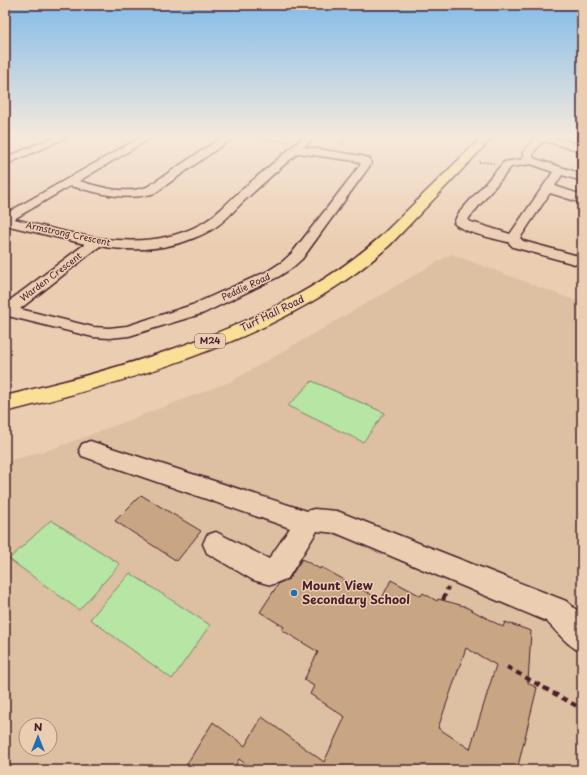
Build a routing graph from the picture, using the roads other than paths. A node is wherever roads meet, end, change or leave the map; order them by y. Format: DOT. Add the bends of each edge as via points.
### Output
graph roads {
  1 [pos="84,172"];
  2 [pos="177,172"];
  3 [pos="266,172"];
  4 [pos="360,172"];
  5 [pos="453,172"];
  6 [pos="501,172"];
  7 [pos="558,172"];
  8 [pos="563,172"];
  9 [pos="582,178"];
  10 [pos="66,182"];
  11 [pos="548,188"];
  12 [pos="582,199"];
  13 [pos="5,220"];
  14 [pos="513,239"];
  15 [pos="97,242"];
  16 [pos="582,262"];
  17 [pos="6,312"];
  18 [pos="5,404"];
  19 [pos="90,450"];
  20 [pos="308,523"];
  21 [pos="216,544"];
  22 [pos="582,637"];
  1 -- 10 [label="street"];
  2 -- 10 [label="street" via="142,194 123,194"];
  3 -- 15 [label="street, Armstrong Crescent" via="211,223 196,232 148,244"];
  4 -- 17 [label="street, Peddie Road" via="297,256 287,265 198,309 117,332 93,332"];
  5 -- 18 [label="main road, Turf Hall Road / M24" via="372,252 309,294 254,322 187,350 86,383"];
  6 -- 14 [label="street" via="463,217 461,223"];
  7 -- 11 [label="street"];
  8 -- 9 [label="street"];
  10 -- 13 [label="street"];
  11 -- 12 [label="street"];
  11 -- 14 [label="street"];
  13 -- 15 [label="street, Armstrong Crescent"];
  14 -- 16 [label="street" via="518,244"];
  15 -- 17 [label="street, Warden Crescent"];
  19 -- 20 [label="street"];
  20 -- 21 [label="street" via="278,569 272,572 263,571"];
  20 -- 22 [label="street" via="314,520 337,522 538,603 556,611"];
}
